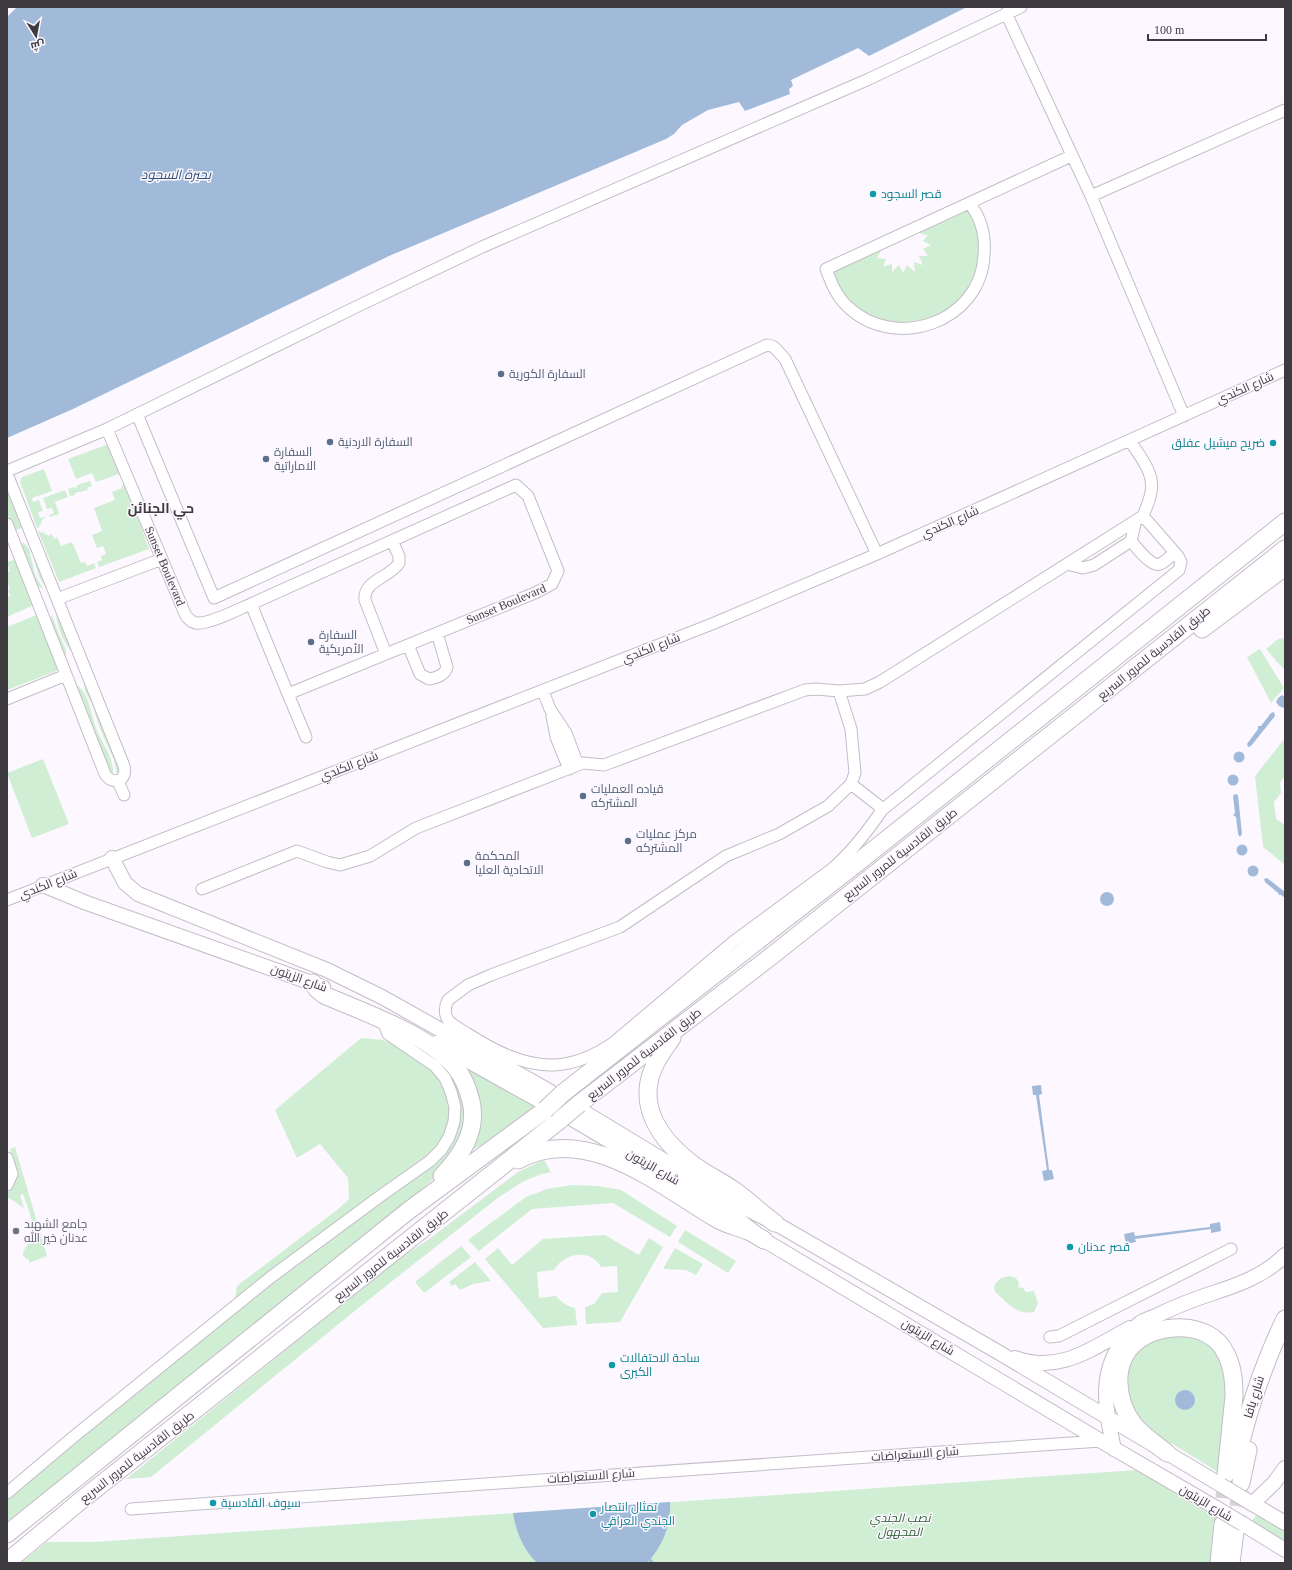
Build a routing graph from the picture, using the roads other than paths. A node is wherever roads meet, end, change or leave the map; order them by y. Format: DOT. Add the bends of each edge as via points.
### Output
graph roads {
  1 [pos="1021,7"];
  2 [pos="1006,13"];
  3 [pos="1285,110"];
  4 [pos="1071,156"];
  5 [pos="1091,196"];
  6 [pos="970,203"];
  7 [pos="1285,370"];
  8 [pos="137,414"];
  9 [pos="1184,416"];
  10 [pos="107,429"];
  11 [pos="1130,441"];
  12 [pos="7,472"];
  13 [pos="1140,518"];
  14 [pos="1285,522"];
  15 [pos="7,524"];
  16 [pos="30,531"];
  17 [pos="12,538"];
  18 [pos="392,541"];
  19 [pos="1131,542"];
  20 [pos="1285,549"];
  21 [pos="1175,553"];
  22 [pos="877,554"];
  23 [pos="162,559"];
  24 [pos="1067,564"];
  25 [pos="1285,567"];
  26 [pos="56,598"];
  27 [pos="251,604"];
  28 [pos="40,605"];
  29 [pos="437,633"];
  30 [pos="408,645"];
  31 [pos="386,654"];
  32 [pos="84,667"];
  33 [pos="66,675"];
  34 [pos="543,691"];
  35 [pos="839,691"];
  36 [pos="288,694"];
  37 [pos="7,699"];
  38 [pos="1078,713"];
  39 [pos="306,737"];
  40 [pos="574,767"];
  41 [pos="118,781"];
  42 [pos="851,784"];
  43 [pos="124,795"];
  44 [pos="882,810"];
  45 [pos="112,858"];
  46 [pos="43,885"];
  47 [pos="202,889"];
  48 [pos="7,900"];
  49 [pos="313,982"];
  50 [pos="377,1010"];
  51 [pos="682,1025"];
  52 [pos="557,1093"];
  53 [pos="542,1105"];
  54 [pos="575,1114"];
  55 [pos="7,1158"];
  56 [pos="492,1175"];
  57 [pos="7,1185"];
  58 [pos="408,1211"];
  59 [pos="760,1215"];
  60 [pos="775,1223"];
  61 [pos="759,1236"];
  62 [pos="1231,1249"];
  63 [pos="1285,1255"];
  64 [pos="1285,1319"];
  65 [pos="1140,1324"];
  66 [pos="1050,1337"];
  67 [pos="1285,1341"];
  68 [pos="998,1352"];
  69 [pos="1084,1404"];
  70 [pos="1107,1418"];
  71 [pos="1070,1422"];
  72 [pos="1101,1441"];
  73 [pos="1114,1449"];
  74 [pos="1166,1453"];
  75 [pos="1285,1465"];
  76 [pos="1285,1468"];
  77 [pos="1285,1476"];
  78 [pos="1230,1480"];
  79 [pos="7,1493"];
  80 [pos="1253,1504"];
  81 [pos="131,1509"];
  82 [pos="1230,1524"];
  83 [pos="1285,1524"];
  84 [pos="7,1534"];
  85 [pos="1285,1550"];
  86 [pos="7,1562"];
  87 [pos="1218,1563"];
  88 [pos="1231,1563"];
  1 -- 2 [label="street"];
  2 -- 4 [label="street"];
  2 -- 8 [label="street" via="870,79 482,247"];
  3 -- 5 [label="street"];
  4 -- 5 [label="street"];
  4 -- 6 [label="street"];
  5 -- 9 [label="street"];
  6 -- 6 [label="street" via="826,269 833,288 847,306 866,320 887,326 910,329 946,318 969,297 980,277 984,262 985,242 980,222"];
  7 -- 9 [label="street, شارع الكندي"];
  8 -- 10 [label="street"];
  8 -- 22 [label="street" via="214,598 767,345 772,346 785,359"];
  9 -- 11 [label="street, شارع الكندي"];
  10 -- 12 [label="street"];
  10 -- 23 [label="street, Sunset Boulevard"];
  11 -- 13 [label="street" via="1151,479 1152,492"];
  11 -- 22 [label="street, شارع الكندي"];
  12 -- 16 [label="street"];
  13 -- 19 [label="street"];
  13 -- 21 [label="street"];
  13 -- 24 [label="street"];
  14 -- 52 [label="highway, طريق القادسية للمرور السريع" via="857,863"];
  15 -- 17 [label="street"];
  16 -- 17 [label="street"];
  16 -- 26 [label="street"];
  17 -- 28 [label="street"];
  18 -- 27 [label="street, Sunset Boulevard"];
  18 -- 29 [label="street, Sunset Boulevard" via="516,485 528,496 558,571 552,584"];
  18 -- 31 [label="street" via="399,563 368,588 365,596"];
  19 -- 21 [label="street" via="1156,565"];
  19 -- 24 [label="street" via="1094,565 1083,568"];
  20 -- 38 [label="highway, طريق القادسية للمرور السريع"];
  21 -- 44 [label="street" via="1181,562 1179,570"];
  22 -- 34 [label="street, شارع الكندي" via="705,627"];
  23 -- 26 [label="street"];
  23 -- 27 [label="street, Sunset Boulevard" via="186,616 191,622 205,622"];
  24 -- 35 [label="street" via="880,682 865,689"];
  25 -- 38 [label="highway" via="1176,648"];
  26 -- 28 [label="street" via="52,594 45,594 40,599"];
  26 -- 32 [label="street"];
  27 -- 36 [label="street"];
  28 -- 33 [label="street"];
  29 -- 30 [label="street, Sunset Boulevard"];
  29 -- 30 [label="street" via="447,667 436,677 429,679 420,674"];
  30 -- 31 [label="street, Sunset Boulevard"];
  31 -- 36 [label="street, Sunset Boulevard"];
  32 -- 33 [label="street" via="76,662 72,663"];
  32 -- 41 [label="street" via="124,766 124,776"];
  33 -- 37 [label="street"];
  33 -- 41 [label="street" via="105,774 108,779"];
  34 -- 40 [label="street" via="556,737"];
  34 -- 45 [label="street, شارع الكندي"];
  35 -- 40 [label="street" via="805,690 604,765 583,763"];
  35 -- 42 [label="street" via="853,739 855,773"];
  36 -- 39 [label="street"];
  38 -- 51 [label="highway, طريق القادسية للمرور السريع"];
  40 -- 47 [label="street" via="416,828 370,856 340,864 297,852"];
  41 -- 43 [label="street"];
  42 -- 44 [label="street"];
  42 -- 44 [label="street" via="828,806 779,834 726,856 620,927 468,985 448,1000 445,1011 449,1020 487,1046 541,1065 567,1064 598,1053 613,1044 733,942 832,869 846,857"];
  45 -- 46 [label="street, شارع الكندي"];
  45 -- 50 [label="main road, شارع الزيتون" via="125,883 138,894 327,970"];
  46 -- 48 [label="street, شارع الكندي"];
  46 -- 49 [label="main road, شارع الزيتون" via="84,902"];
  49 -- 50 [label="highway" via="324,995"];
  50 -- 52 [label="main road, شارع الزيتون"];
  50 -- 53 [label="main road, شارع الزيتون"];
  50 -- 58 [label="highway" via="403,1030 435,1049 457,1069 472,1106 472,1121 464,1148 457,1160"];
  50 -- 79 [label="street" via="388,1034 435,1066 445,1078 451,1092 454,1122 441,1150 430,1161 265,1281"];
  51 -- 54 [label="highway, طريق القادسية للمرور السريع"];
  51 -- 60 [label="highway" via="658,1058 649,1083 651,1114 658,1130 682,1157 734,1191"];
  52 -- 53 [label="highway, طريق القادسية للمرور السريع, bridge"];
  53 -- 58 [label="highway, طريق القادسية للمرور السريع"];
  54 -- 56 [label="highway, طريق القادسية للمرور السريع"];
  54 -- 59 [label="main road, شارع الزيتون"];
  54 -- 61 [label="main road, شارع الزيتون" via="725,1209"];
  55 -- 57 [label="street" via="12,1174"];
  56 -- 61 [label="highway" via="521,1158 549,1150 581,1149 617,1160 719,1220"];
  56 -- 86 [label="highway, طريق القادسية للمرور السريع"];
  58 -- 84 [label="highway, طريق القادسية للمرور السريع"];
  59 -- 60 [label="main road, شارع الزيتون"];
  59 -- 61 [label="main road" via="744,1215 745,1222"];
  60 -- 68 [label="main road, شارع الزيتون"];
  61 -- 71 [label="main road, شارع الزيتون"];
  62 -- 66 [label="street" via="1059,1336"];
  63 -- 65 [label="main road" via="1266,1271 1252,1278 1179,1305"];
  64 -- 78 [label="highway, شارع يافا" via="1263,1369"];
  65 -- 68 [label="main road" via="1081,1355 1061,1362 1022,1360"];
  65 -- 70 [label="main road" via="1119,1345 1108,1369 1105,1396"];
  67 -- 78 [label="highway, شارع يافا"];
  68 -- 69 [label="main road, شارع الزيتون"];
  69 -- 70 [label="main road, شارع الزيتون"];
  69 -- 71 [label="main road" via="1085,1411 1081,1418"];
  70 -- 73 [label="main road"];
  70 -- 74 [label="main road, شارع الزيتون"];
  71 -- 72 [label="main road, شارع الزيتون"];
  72 -- 73 [label="main road, شارع الزيتون"];
  72 -- 81 [label="street, شارع الاستعراضات"];
  73 -- 82 [label="main road, شارع الزيتون"];
  74 -- 78 [label="main road, شارع الزيتون"];
  74 -- 78 [label="highway" via="1135,1425 1119,1390 1118,1375 1127,1352 1136,1342 1164,1329 1189,1328 1214,1338 1225,1350 1231,1366 1234,1396"];
  75 -- 76 [label="main road"];
  76 -- 77 [label="main road"];
  76 -- 80 [label="main road"];
  78 -- 80 [label="main road, شارع الزيتون, bridge"];
  80 -- 82 [label="main road" via="1245,1520"];
  80 -- 83 [label="main road, شارع الزيتون"];
  82 -- 85 [label="main road, شارع الزيتون"];
  82 -- 87 [label="highway"];
  82 -- 88 [label="highway"];
}
